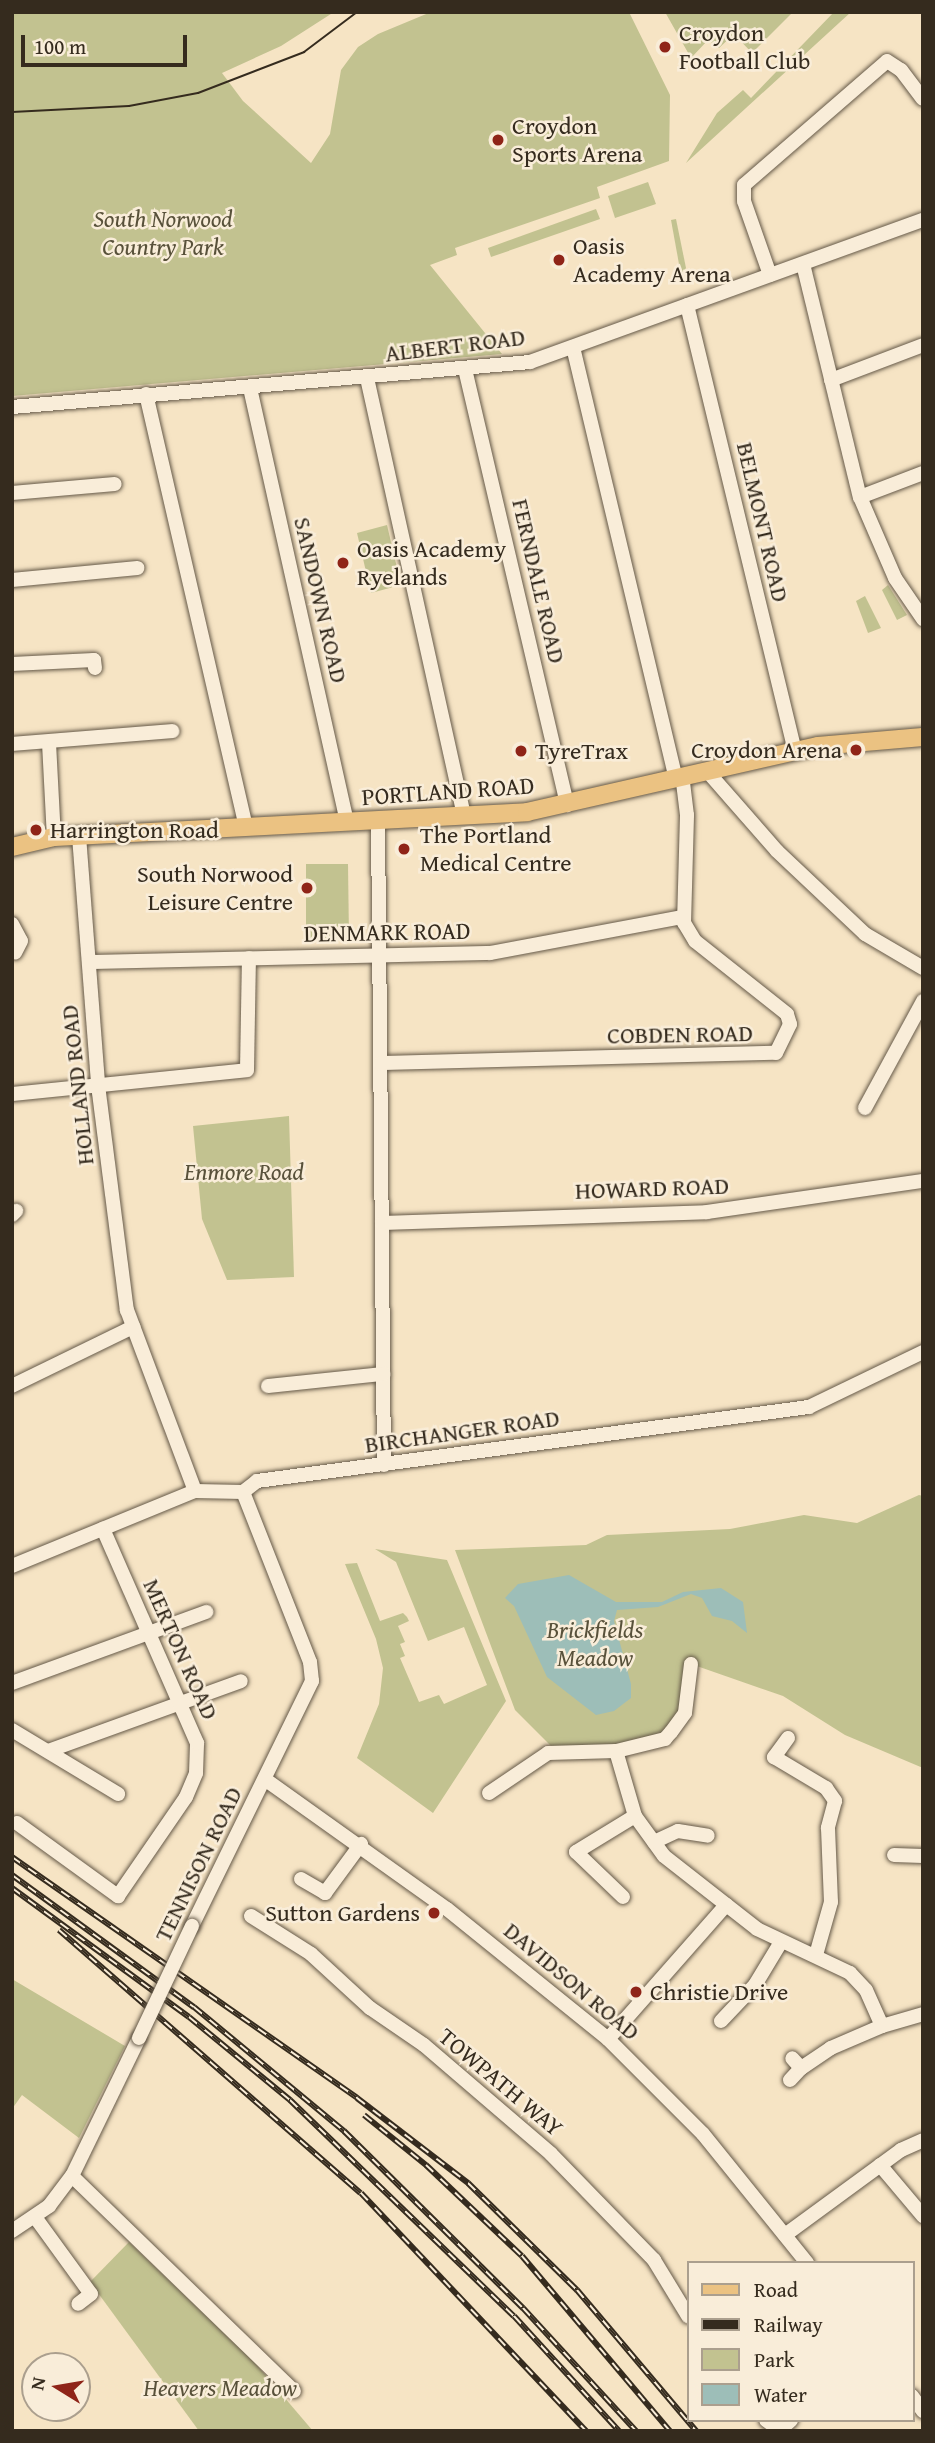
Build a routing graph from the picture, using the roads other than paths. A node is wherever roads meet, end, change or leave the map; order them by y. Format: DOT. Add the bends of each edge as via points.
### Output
graph roads {
  1 [pos="923,99"];
  2 [pos="923,220"];
  3 [pos="803,264"];
  4 [pos="770,275"];
  5 [pos="687,305"];
  6 [pos="923,345"];
  7 [pos="573,346"];
  8 [pos="465,369"];
  9 [pos="367,378"];
  10 [pos="831,380"];
  11 [pos="250,388"];
  12 [pos="146,394"];
  13 [pos="12,407"];
  14 [pos="923,472"];
  15 [pos="114,484"];
  16 [pos="12,493"];
  17 [pos="860,497"];
  18 [pos="137,568"];
  19 [pos="12,580"];
  20 [pos="918,603"];
  21 [pos="923,619"];
  22 [pos="12,664"];
  23 [pos="95,668"];
  24 [pos="172,732"];
  25 [pos="923,737"];
  26 [pos="48,743"];
  27 [pos="12,744"];
  28 [pos="794,750"];
  29 [pos="707,771"];
  30 [pos="679,778"];
  31 [pos="567,804"];
  32 [pos="464,816"];
  33 [pos="243,819"];
  34 [pos="378,820"];
  35 [pos="347,822"];
  36 [pos="79,836"];
  37 [pos="54,837"];
  38 [pos="12,847"];
  39 [pos="683,917"];
  40 [pos="12,923"];
  41 [pos="15,953"];
  42 [pos="380,955"];
  43 [pos="249,958"];
  44 [pos="89,962"];
  45 [pos="923,968"];
  46 [pos="923,1001"];
  47 [pos="381,1063"];
  48 [pos="98,1085"];
  49 [pos="12,1094"];
  50 [pos="865,1108"];
  51 [pos="923,1181"];
  52 [pos="382,1223"];
  53 [pos="133,1327"];
  54 [pos="923,1352"];
  55 [pos="383,1374"];
  56 [pos="12,1386"];
  57 [pos="268,1386"];
  58 [pos="383,1465"];
  59 [pos="195,1491"];
  60 [pos="243,1492"];
  61 [pos="103,1529"];
  62 [pos="12,1566"];
  63 [pos="206,1612"];
  64 [pos="149,1632"];
  65 [pos="691,1664"];
  66 [pos="240,1681"];
  67 [pos="12,1683"];
  68 [pos="180,1702"];
  69 [pos="12,1730"];
  70 [pos="788,1738"];
  71 [pos="48,1751"];
  72 [pos="616,1751"];
  73 [pos="265,1780"];
  74 [pos="489,1793"];
  75 [pos="118,1794"];
  76 [pos="635,1816"];
  77 [pos="17,1823"];
  78 [pos="708,1836"];
  79 [pos="654,1842"];
  80 [pos="361,1844"];
  81 [pos="894,1855"];
  82 [pos="923,1856"];
  83 [pos="301,1879"];
  84 [pos="623,1897"];
  85 [pos="726,1905"];
  86 [pos="251,1916"];
  87 [pos="781,1942"];
  88 [pos="816,1955"];
  89 [pos="923,2014"];
  90 [pos="722,2021"];
  91 [pos="881,2026"];
  92 [pos="608,2039"];
  93 [pos="790,2080"];
  94 [pos="923,2140"];
  95 [pos="880,2165"];
  96 [pos="72,2176"];
  97 [pos="923,2216"];
  98 [pos="35,2217"];
  99 [pos="12,2231"];
  100 [pos="785,2235"];
  101 [pos="805,2261"];
  102 [pos="78,2304"];
  103 [pos="687,2314"];
  104 [pos="294,2391"];
  105 [pos="766,2426"];
  106 [pos="787,2427"];
  1 -- 4 [label="street" via="891,61 744,185 741,194"];
  2 -- 3 [label="street, ALBERT ROAD"];
  3 -- 4 [label="street, ALBERT ROAD"];
  3 -- 10 [label="street"];
  4 -- 5 [label="street, ALBERT ROAD"];
  5 -- 7 [label="street, ALBERT ROAD"];
  5 -- 28 [label="street, BELMONT ROAD"];
  6 -- 10 [label="street"];
  7 -- 8 [label="street, ALBERT ROAD" via="530,362"];
  7 -- 30 [label="street"];
  8 -- 9 [label="street, ALBERT ROAD"];
  8 -- 31 [label="street, FERNDALE ROAD"];
  9 -- 11 [label="street, ALBERT ROAD"];
  9 -- 32 [label="street"];
  10 -- 17 [label="street"];
  11 -- 12 [label="street, ALBERT ROAD"];
  11 -- 35 [label="street, SANDOWN ROAD"];
  12 -- 13 [label="street, ALBERT ROAD"];
  12 -- 33 [label="street"];
  14 -- 17 [label="street"];
  15 -- 16 [label="street"];
  17 -- 20 [label="street" via="887,561"];
  18 -- 19 [label="street"];
  20 -- 21 [label="street"];
  22 -- 23 [label="street" via="94,660"];
  24 -- 26 [label="street"];
  25 -- 28 [label="main road, PORTLAND ROAD"];
  26 -- 27 [label="street"];
  26 -- 37 [label="street"];
  28 -- 29 [label="main road, PORTLAND ROAD"];
  29 -- 30 [label="main road, PORTLAND ROAD"];
  29 -- 45 [label="street" via="717,788 777,851 857,927 881,947"];
  30 -- 31 [label="main road, PORTLAND ROAD"];
  30 -- 39 [label="street" via="687,823"];
  31 -- 32 [label="main road, PORTLAND ROAD"];
  32 -- 34 [label="main road, PORTLAND ROAD"];
  33 -- 35 [label="main road, PORTLAND ROAD"];
  33 -- 36 [label="main road, PORTLAND ROAD"];
  34 -- 35 [label="main road, PORTLAND ROAD"];
  34 -- 42 [label="street"];
  36 -- 37 [label="main road, PORTLAND ROAD"];
  36 -- 44 [label="street, HOLLAND ROAD"];
  37 -- 38 [label="main road, PORTLAND ROAD"];
  39 -- 42 [label="street, DENMARK ROAD" via="490,953"];
  39 -- 47 [label="street, COBDEN ROAD" via="695,941 787,1014 790,1024 776,1053"];
  40 -- 41 [label="street" via="21,941"];
  42 -- 43 [label="street, DENMARK ROAD"];
  42 -- 47 [label="street"];
  43 -- 44 [label="street, DENMARK ROAD"];
  43 -- 48 [label="street" via="247,1070"];
  44 -- 48 [label="street, HOLLAND ROAD"];
  46 -- 50 [label="street"];
  47 -- 52 [label="street"];
  48 -- 49 [label="street"];
  48 -- 53 [label="street, HOLLAND ROAD"];
  51 -- 52 [label="street, HOWARD ROAD" via="707,1212"];
  52 -- 55 [label="street"];
  53 -- 56 [label="street"];
  53 -- 59 [label="street, HOLLAND ROAD"];
  54 -- 58 [label="street, BIRCHANGER ROAD" via="810,1407"];
  55 -- 57 [label="street"];
  55 -- 58 [label="street"];
  58 -- 60 [label="street, BIRCHANGER ROAD" via="257,1481"];
  59 -- 60 [label="street, BIRCHANGER ROAD"];
  59 -- 61 [label="street, BIRCHANGER ROAD"];
  60 -- 73 [label="street, TENNISON ROAD" via="313,1672 309,1693"];
  61 -- 62 [label="street, BIRCHANGER ROAD"];
  61 -- 64 [label="street, MERTON ROAD"];
  63 -- 64 [label="street"];
  64 -- 67 [label="street"];
  64 -- 68 [label="street, MERTON ROAD"];
  65 -- 72 [label="street" via="685,1713 665,1739"];
  66 -- 68 [label="street"];
  68 -- 71 [label="street"];
  68 -- 77 [label="street, MERTON ROAD" via="197,1743 196,1773 186,1797 118,1896"];
  69 -- 71 [label="street"];
  70 -- 88 [label="street" via="774,1757 826,1788 835,1801 828,1828 831,1902"];
  71 -- 75 [label="street"];
  72 -- 74 [label="street" via="548,1753"];
  72 -- 76 [label="street"];
  73 -- 80 [label="street, DAVIDSON ROAD"];
  73 -- 96 [label="street, TENNISON ROAD, bridge"];
  76 -- 79 [label="street"];
  76 -- 84 [label="street" via="576,1852"];
  78 -- 79 [label="street" via="678,1831"];
  79 -- 85 [label="street" via="664,1856"];
  80 -- 83 [label="street" via="325,1893"];
  80 -- 92 [label="street, DAVIDSON ROAD"];
  81 -- 82 [label="street"];
  85 -- 87 [label="street"];
  85 -- 92 [label="street"];
  86 -- 103 [label="street, TOWPATH WAY" via="311,1954 370,2008 424,2045 551,2154 654,2260"];
  87 -- 88 [label="street"];
  87 -- 90 [label="street" via="755,1986"];
  88 -- 91 [label="street" via="858,1980"];
  89 -- 91 [label="street"];
  91 -- 93 [label="street" via="797,2063"];
  92 -- 100 [label="street, DAVIDSON ROAD" via="703,2134"];
  94 -- 95 [label="street"];
  95 -- 97 [label="street"];
  95 -- 100 [label="street"];
  96 -- 98 [label="street, TENNISON ROAD"];
  96 -- 104 [label="street"];
  98 -- 99 [label="street, TENNISON ROAD"];
  98 -- 102 [label="street" via="91,2294"];
  100 -- 101 [label="street, DAVIDSON ROAD"];
  105 -- 106 [label="street"];
}
